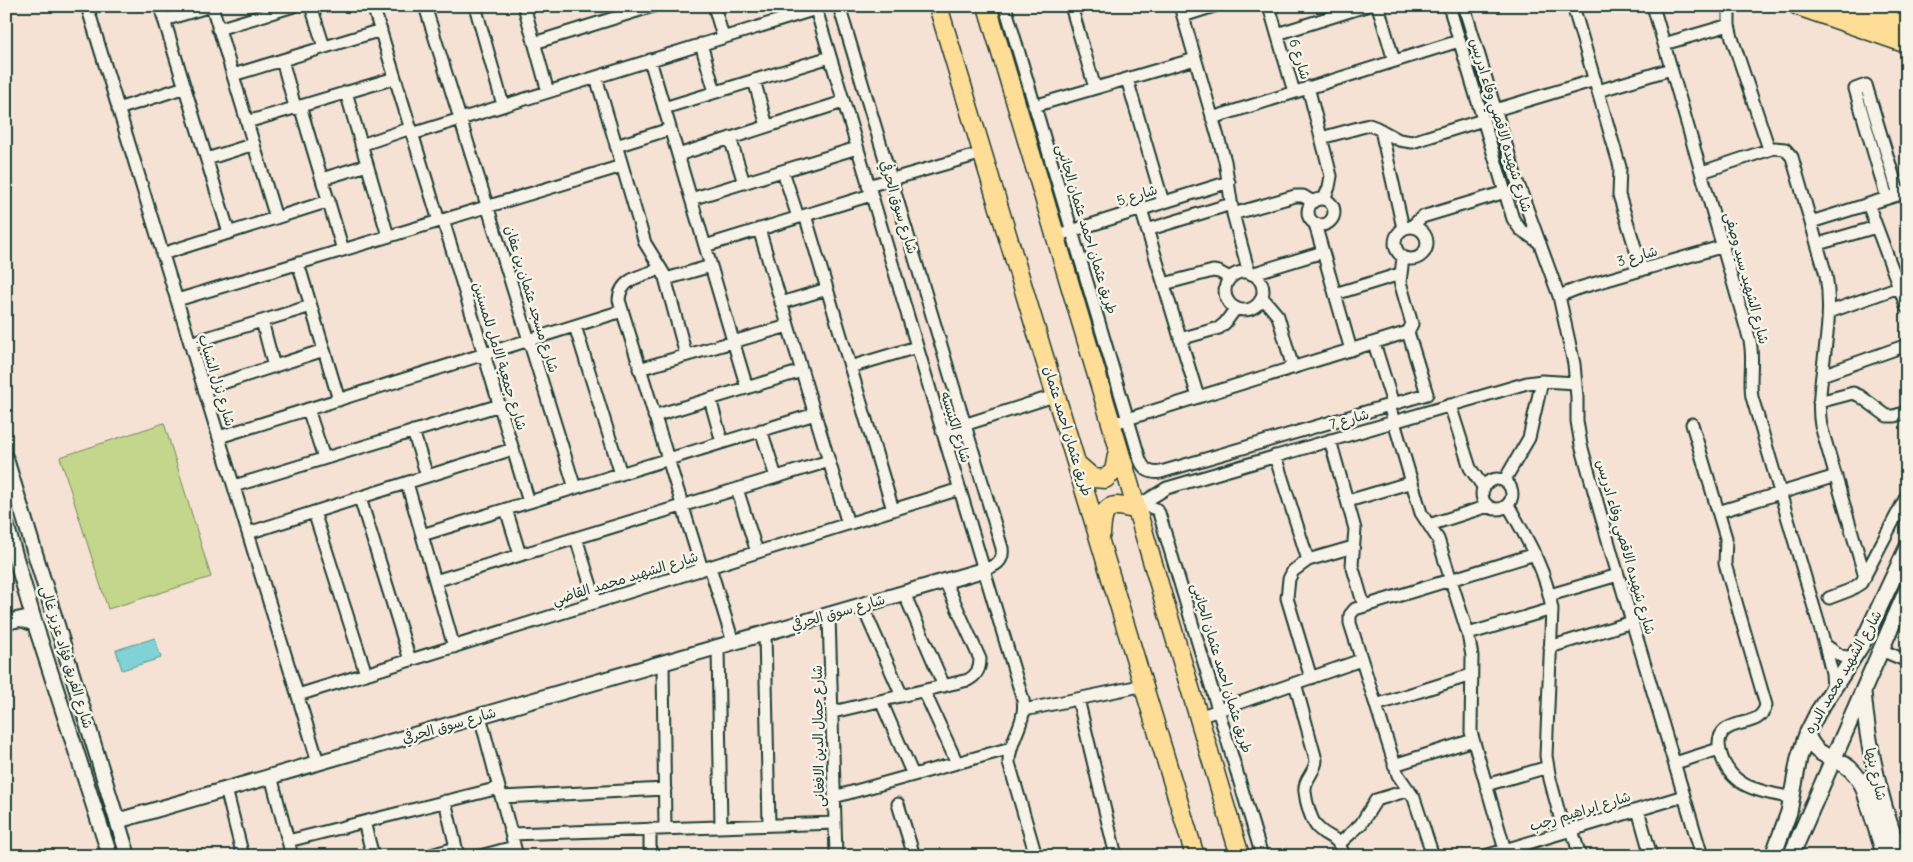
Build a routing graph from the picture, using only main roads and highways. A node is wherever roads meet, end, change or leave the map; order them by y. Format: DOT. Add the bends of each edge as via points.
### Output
graph roads {
  1 [pos="938,6"];
  2 [pos="987,6"];
  3 [pos="1798,6"];
  4 [pos="1848,6"];
  5 [pos="1866,9"];
  6 [pos="1907,26"];
  7 [pos="1907,44"];
  8 [pos="1118,450"];
  9 [pos="1078,465"];
  10 [pos="1137,508"];
  11 [pos="1100,538"];
  12 [pos="1907,548"];
  13 [pos="1907,590"];
  14 [pos="1879,611"];
  15 [pos="1895,617"];
  16 [pos="1863,690"];
  17 [pos="1807,734"];
  18 [pos="1832,760"];
  19 [pos="1792,855"];
  20 [pos="1195,856"];
  21 [pos="1240,856"];
  22 [pos="1773,856"];
  23 [pos="1885,856"];
  24 [pos="1901,856"];
  1 -- 9 [label="main road, طريق عثمان احمد عثمان"];
  2 -- 8 [label="main road"];
  3 -- 7 [label="main road"];
  4 -- 5 [label="main road"];
  5 -- 6 [label="main road"];
  8 -- 9 [label="main road" via="1114,471 1105,479 1092,478"];
  8 -- 10 [label="main road"];
  9 -- 11 [label="main road, طريق عثمان احمد عثمان"];
  10 -- 11 [label="main road" via="1109,508 1102,519"];
  10 -- 21 [label="main road"];
  11 -- 20 [label="main road, طريق عثمان احمد عثمان"];
  12 -- 14 [label="main road, شارع الشهيد محمد الدره"];
  13 -- 15 [label="main road, شارع الشهيد محمد الدره"];
  14 -- 15 [label="main road"];
  14 -- 17 [label="main road, شارع الشهيد محمد الدره"];
  15 -- 16 [label="main road, شارع الشهيد محمد الدره"];
  16 -- 18 [label="main road, شارع الشهيد محمد الدره"];
  16 -- 24 [label="main road, شارع بنها" via="1877,782"];
  17 -- 18 [label="main road, شارع بنها" via="1816,750"];
  17 -- 22 [label="main road, شارع الشهيد محمد الدره" via="1799,758 1793,798"];
  18 -- 19 [label="main road, شارع الشهيد محمد الدره"];
  18 -- 23 [label="main road, شارع بنها" via="1850,769 1863,786"];
}
